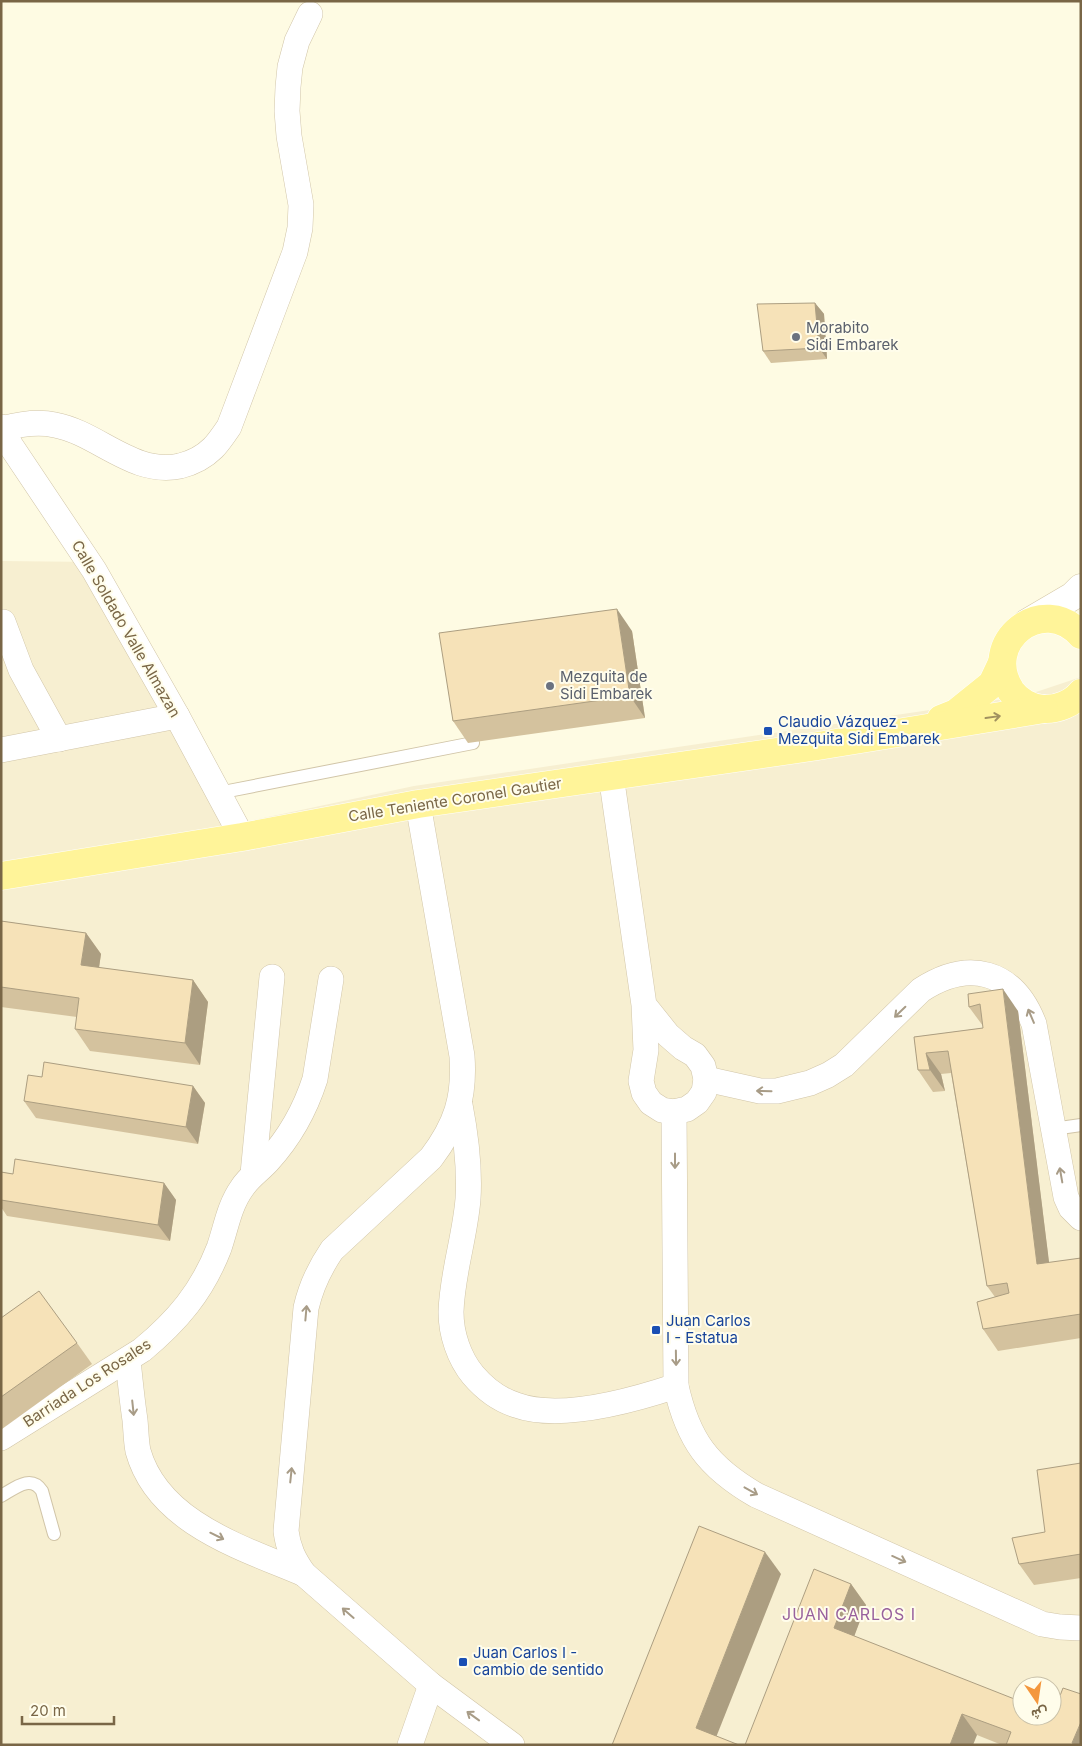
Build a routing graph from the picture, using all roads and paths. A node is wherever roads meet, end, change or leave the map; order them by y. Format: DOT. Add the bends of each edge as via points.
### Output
graph roads {
  1 [pos="310,14"];
  2 [pos="2,428"];
  3 [pos="1081,588"];
  4 [pos="3,622"];
  5 [pos="1027,623"];
  6 [pos="1081,635"];
  7 [pos="1001,665"];
  8 [pos="1080,694"];
  9 [pos="1044,709"];
  10 [pos="177,716"];
  11 [pos="910,731"];
  12 [pos="59,739"];
  13 [pos="473,743"];
  14 [pos="1,750"];
  15 [pos="610,775"];
  16 [pos="218,793"];
  17 [pos="418,804"];
  18 [pos="242,837"];
  19 [pos="1,876"];
  20 [pos="272,977"];
  21 [pos="331,979"];
  22 [pos="644,1005"];
  23 [pos="683,1048"];
  24 [pos="643,1069"];
  25 [pos="706,1079"];
  26 [pos="460,1105"];
  27 [pos="674,1112"];
  28 [pos="1081,1125"];
  29 [pos="1053,1129"];
  30 [pos="254,1174"];
  31 [pos="1081,1218"];
  32 [pos="128,1360"];
  33 [pos="676,1386"];
  34 [pos="1,1438"];
  35 [pos="1,1496"];
  36 [pos="54,1534"];
  37 [pos="304,1574"];
  38 [pos="1081,1628"];
  39 [pos="431,1685"];
  40 [pos="410,1745"];
  41 [pos="512,1745"];
  1 -- 2 [label="street" via="297,41 290,67 287,103 289,136 301,205 300,228 229,427 214,448 187,464 158,468 144,465 75,430 56,425 38,423"];
  2 -- 10 [label="street, Calle Soldado Valle Almazan" via="94,570"];
  3 -- 5 [label="street"];
  4 -- 12 [label="street" via="22,670"];
  5 -- 6 [label="main road" via="1043,619 1059,621"];
  5 -- 7 [label="main road, Calle Teniente Coronel Gautier" via="1008,640"];
  7 -- 9 [label="main road" via="1005,682 1014,696 1028,705"];
  7 -- 11 [label="main road, Calle Teniente Coronel Gautier" via="992,684 973,701 956,713"];
  8 -- 9 [label="main road, Calle Teniente Coronel Gautier" via="1069,704"];
  11 -- 9 [label="main road, Calle Teniente Coronel Gautier, one-way"];
  10 -- 12 [label="street"];
  10 -- 16 [label="street, Calle Soldado Valle Almazan"];
  11 -- 15 [label="main road, Calle Teniente Coronel Gautier"];
  12 -- 14 [label="street"];
  13 -- 16 [label="lane"];
  15 -- 17 [label="main road, Calle Teniente Coronel Gautier"];
  15 -- 22 [label="street"];
  16 -- 18 [label="street, Calle Soldado Valle Almazan"];
  17 -- 18 [label="main road, Calle Teniente Coronel Gautier"];
  17 -- 26 [label="street" via="462,1056"];
  18 -- 19 [label="main road, Calle Teniente Coronel Gautier"];
  20 -- 30 [label="street"];
  21 -- 30 [label="street, Barriada Los Rosales" via="316,1079 294,1128 282,1146"];
  22 -- 23 [label="street"];
  22 -- 24 [label="street"];
  23 -- 24 [label="street" via="670,1047 658,1051"];
  23 -- 25 [label="street" via="699,1060"];
  24 -- 27 [label="street" via="644,1093 662,1110"];
  25 -- 27 [label="street" via="704,1092 697,1102 687,1110"];
  29 -- 25 [label="street, one-way" via="1034,1024 1028,1009 1006,984 992,975 980,973 953,974 928,985 844,1065 810,1083 760,1092"];
  26 -- 33 [label="street" via="469,1174 468,1200 451,1312 453,1332 468,1369 498,1397 517,1406 537,1410 599,1406"];
  37 -- 26 [label="street, one-way" via="294,1560 286,1531 306,1308 311,1288 332,1250 431,1158 453,1124"];
  27 -- 33 [label="street, one-way"];
  28 -- 29 [label="lane"];
  31 -- 29 [label="street, one-way" via="1066,1197"];
  30 -- 32 [label="street, Barriada Los Rosales" via="232,1204 210,1270 197,1293 162,1333"];
  32 -- 34 [label="street, Barriada Los Rosales"];
  32 -- 37 [label="street, one-way" via="138,1450 144,1468 164,1497 176,1510 216,1536"];
  33 -- 38 [label="street, one-way" via="681,1408 702,1450 717,1468 756,1494 1042,1624"];
  35 -- 36 [label="lane" via="25,1482 34,1482 42,1490"];
  39 -- 37 [label="street, one-way"];
  39 -- 40 [label="street"];
  41 -- 39 [label="street, one-way"];
}
